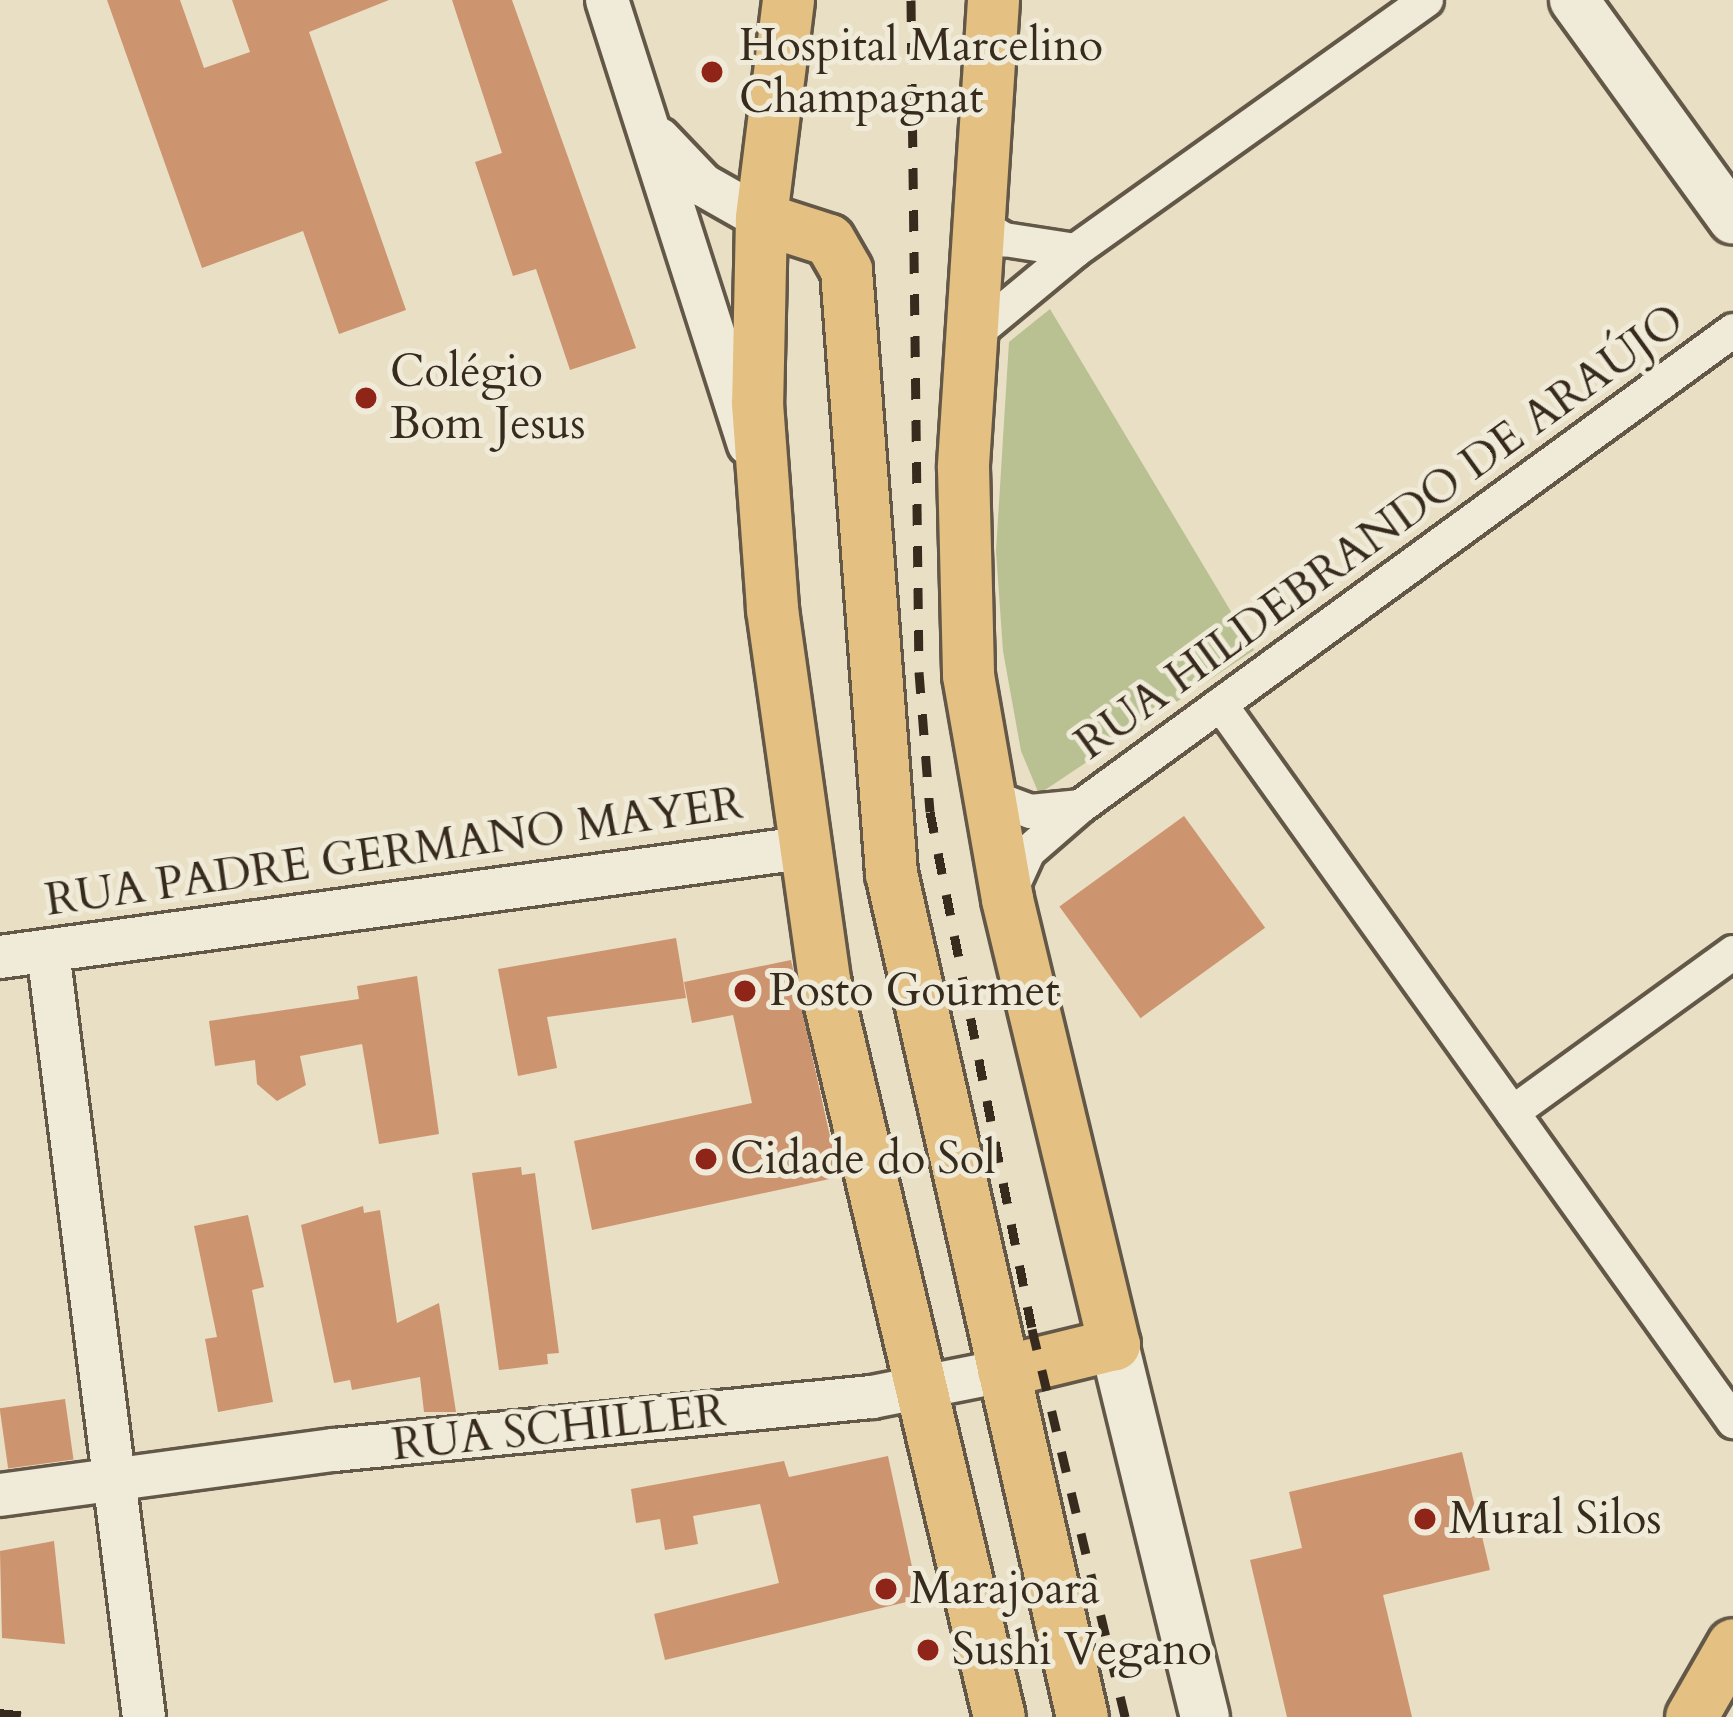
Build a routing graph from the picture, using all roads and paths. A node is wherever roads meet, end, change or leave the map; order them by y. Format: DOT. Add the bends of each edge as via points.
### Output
graph roads {
  1 [pos="607,0"];
  2 [pos="788,0"];
  3 [pos="993,0"];
  4 [pos="1426,0"];
  5 [pos="1574,0"];
  6 [pos="647,123"];
  7 [pos="761,218"];
  8 [pos="1733,220"];
  9 [pos="978,223"];
  10 [pos="1076,250"];
  11 [pos="702,297"];
  12 [pos="1733,330"];
  13 [pos="970,337"];
  14 [pos="760,480"];
  15 [pos="1220,704"];
  16 [pos="984,794"];
  17 [pos="1080,806"];
  18 [pos="802,848"];
  19 [pos="1007,899"];
  20 [pos="48,951"];
  21 [pos="1733,952"];
  22 [pos="0,957"];
  23 [pos="1511,1112"];
  24 [pos="1114,1344"];
  25 [pos="1003,1371"];
  26 [pos="922,1390"];
  27 [pos="1733,1421"];
  28 [pos="113,1480"];
  29 [pos="0,1496"];
  30 [pos="1733,1644"];
  31 [pos="144,1717"];
  32 [pos="999,1717"];
  33 [pos="1082,1717"];
  34 [pos="1205,1717"];
  35 [pos="1691,1717"];
  1 -- 6 [label="street"];
  2 -- 7 [label="main road"];
  3 -- 9 [label="main road"];
  4 -- 10 [label="street"];
  5 -- 8 [label="main road"];
  6 -- 7 [label="street" via="687,172"];
  6 -- 11 [label="street"];
  7 -- 11 [label="street" via="715,247"];
  7 -- 14 [label="main road"];
  7 -- 25 [label="main road" via="829,240 846,270 891,873"];
  9 -- 10 [label="street" via="1004,238"];
  9 -- 13 [label="main road"];
  10 -- 13 [label="street"];
  11 -- 14 [label="street"];
  12 -- 15 [label="street, RUA HILDEBRANDO DE ARAÚJO"];
  13 -- 16 [label="main road" via="962,573"];
  14 -- 18 [label="main road"];
  15 -- 17 [label="street, RUA HILDEBRANDO DE ARAÚJO"];
  15 -- 23 [label="street"];
  16 -- 17 [label="street, RUA HILDEBRANDO DE ARAÚJO" via="1030,811"];
  16 -- 19 [label="main road"];
  17 -- 19 [label="street, RUA HILDEBRANDO DE ARAÚJO" via="1028,851"];
  18 -- 20 [label="street, RUA PADRE GERMANO MAYER"];
  18 -- 26 [label="main road" via="825,984"];
  19 -- 24 [label="main road"];
  20 -- 22 [label="street, RUA PADRE GERMANO MAYER"];
  20 -- 28 [label="street" via="118,1464"];
  21 -- 23 [label="street"];
  23 -- 27 [label="street"];
  24 -- 25 [label="main road, RUA SCHILLER"];
  24 -- 34 [label="main road"];
  25 -- 26 [label="street, RUA SCHILLER"];
  25 -- 33 [label="main road"];
  26 -- 28 [label="street, RUA SCHILLER"];
  26 -- 32 [label="main road"];
  28 -- 29 [label="street, RUA SCHILLER"];
  28 -- 31 [label="street"];
  30 -- 35 [label="main road"];
}
